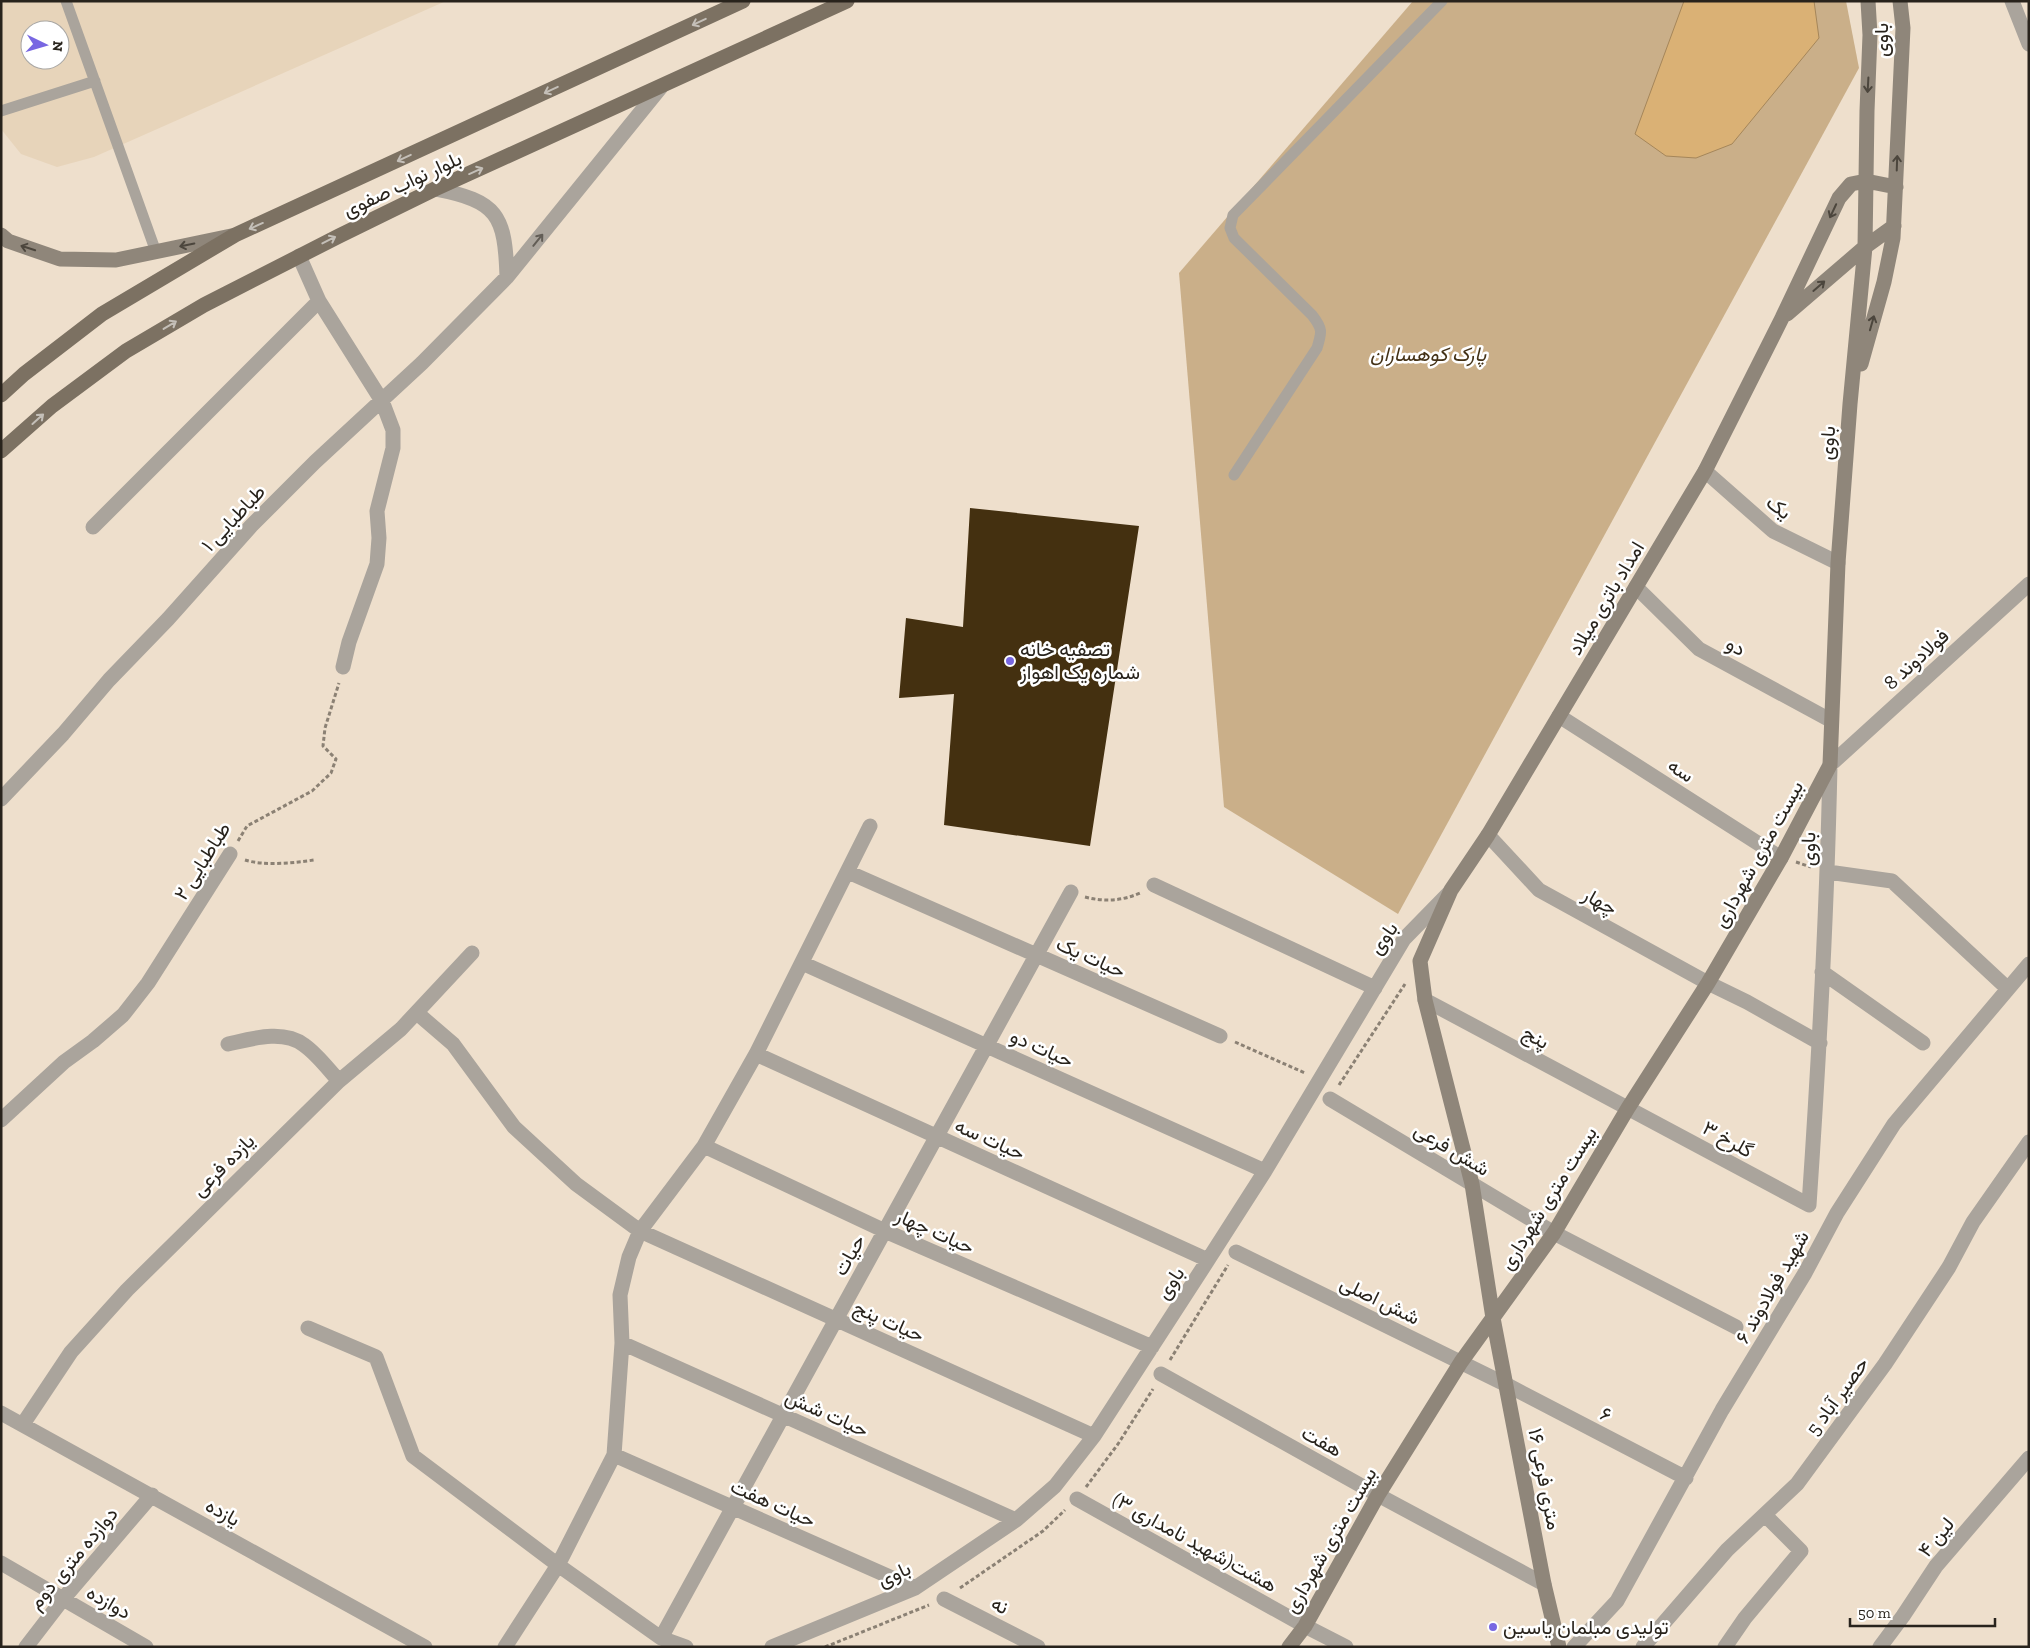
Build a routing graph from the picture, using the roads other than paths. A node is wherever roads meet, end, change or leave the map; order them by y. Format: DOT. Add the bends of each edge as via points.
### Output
graph roads {
  1 [pos="66,1"];
  2 [pos="743,1"];
  3 [pos="848,1"];
  4 [pos="1442,1"];
  5 [pos="1868,1"];
  6 [pos="1900,1"];
  7 [pos="2012,1"];
  8 [pos="2029,44"];
  9 [pos="95,81"];
  10 [pos="660,88"];
  11 [pos="1,111"];
  12 [pos="1866,181"];
  13 [pos="1896,187"];
  14 [pos="435,189"];
  15 [pos="1894,226"];
  16 [pos="1,235"];
  17 [pos="235,235"];
  18 [pos="1865,247"];
  19 [pos="156,252"];
  20 [pos="299,256"];
  21 [pos="507,278"];
  22 [pos="319,301"];
  23 [pos="1782,318"];
  24 [pos="1,395"];
  25 [pos="382,400"];
  26 [pos="1850,404"];
  27 [pos="1,451"];
  28 [pos="1705,471"];
  29 [pos="1234,475"];
  30 [pos="93,527"];
  31 [pos="1838,563"];
  32 [pos="2029,584"];
  33 [pos="1636,588"];
  34 [pos="343,667"];
  35 [pos="1559,716"];
  36 [pos="1830,720"];
  37 [pos="1830,764"];
  38 [pos="1,799"];
  39 [pos="870,826"];
  40 [pos="1488,835"];
  41 [pos="230,854"];
  42 [pos="1781,858"];
  43 [pos="848,872"];
  44 [pos="1828,872"];
  45 [pos="1154,886"];
  46 [pos="1452,890"];
  47 [pos="1071,892"];
  48 [pos="472,952"];
  49 [pos="1037,955"];
  50 [pos="1420,961"];
  51 [pos="802,963"];
  52 [pos="2029,964"];
  53 [pos="1822,972"];
  54 [pos="1708,984"];
  55 [pos="1375,988"];
  56 [pos="2007,988"];
  57 [pos="1425,1000"];
  58 [pos="417,1013"];
  59 [pos="1220,1036"];
  60 [pos="1820,1043"];
  61 [pos="1922,1043"];
  62 [pos="228,1044"];
  63 [pos="987,1045"];
  64 [pos="756,1054"];
  65 [pos="338,1081"];
  66 [pos="1330,1099"];
  67 [pos="1628,1108"];
  68 [pos="1,1120"];
  69 [pos="937,1136"];
  70 [pos="2029,1142"];
  71 [pos="704,1146"];
  72 [pos="1265,1171"];
  73 [pos="1472,1184"];
  74 [pos="1809,1205"];
  75 [pos="640,1231"];
  76 [pos="885,1231"];
  77 [pos="1554,1233"];
  78 [pos="1236,1252"];
  79 [pos="1208,1260"];
  80 [pos="1493,1318"];
  81 [pos="836,1320"];
  82 [pos="1736,1327"];
  83 [pos="308,1328"];
  84 [pos="622,1343"];
  85 [pos="1152,1347"];
  86 [pos="1461,1362"];
  87 [pos="1161,1374"];
  88 [pos="1507,1385"];
  89 [pos="1,1413"];
  90 [pos="784,1415"];
  91 [pos="23,1424"];
  92 [pos="1094,1436"];
  93 [pos="614,1455"];
  94 [pos="2029,1458"];
  95 [pos="1686,1478"];
  96 [pos="152,1495"];
  97 [pos="1378,1495"];
  98 [pos="1077,1499"];
  99 [pos="733,1508"];
  100 [pos="1765,1515"];
  101 [pos="1016,1520"];
  102 [pos="1,1563"];
  103 [pos="558,1565"];
  104 [pos="1544,1584"];
  105 [pos="915,1588"];
  106 [pos="63,1599"];
  107 [pos="944,1599"];
  108 [pos="1305,1626"];
  109 [pos="661,1638"];
  110 [pos="26,1647"];
  111 [pos="146,1647"];
  112 [pos="425,1647"];
  113 [pos="505,1647"];
  114 [pos="686,1647"];
  115 [pos="772,1647"];
  116 [pos="1038,1647"];
  117 [pos="1289,1647"];
  118 [pos="1346,1647"];
  119 [pos="1559,1647"];
  120 [pos="1574,1647"];
  121 [pos="1643,1647"];
  122 [pos="1725,1647"];
  123 [pos="1880,1647"];
  1 -- 9 [label="lane"];
  2 -- 17 [label="main road, بلوار نواب صفوی, one-way"];
  3 -- 10 [label="main road, بلوار نواب صفوی"];
  4 -- 29 [label="lane" via="1233,215 1230,228 1234,238 1312,315 1320,325 1321,333 1317,348"];
  5 -- 12 [label="street, باوی, one-way"];
  13 -- 6 [label="street, باوی, one-way" via="1902,28"];
  7 -- 8 [label="street"];
  9 -- 11 [label="lane"];
  9 -- 19 [label="lane"];
  14 -- 10 [label="main road, بلوار نواب صفوی, one-way"];
  21 -- 10 [label="street, طباطبایی ۱, one-way"];
  12 -- 13 [label="street"];
  12 -- 18 [label="street, باوی"];
  12 -- 23 [label="street, امداد باتری میلاد, one-way" via="1851,184 1839,198"];
  13 -- 15 [label="street, باوی"];
  20 -- 14 [label="main road, بلوار نواب صفوی, one-way"];
  14 -- 21 [label="street" via="462,194 484,204 501,224"];
  15 -- 18 [label="street, امداد باتری میلاد"];
  26 -- 15 [label="street, باوی, one-way" via="1884,282"];
  19 -- 16 [label="street, one-way" via="116,260 60,259 8,241"];
  17 -- 19 [label="street, one-way"];
  17 -- 24 [label="main road, بلوار نواب صفوی" via="102,314"];
  23 -- 18 [label="street, امداد باتری میلاد, one-way"];
  18 -- 26 [label="street, باوی"];
  20 -- 22 [label="street"];
  27 -- 20 [label="main road, بلوار نواب صفوی, one-way" via="52,406 126,352 204,305"];
  21 -- 25 [label="street, طباطبایی ۱"];
  22 -- 25 [label="street"];
  22 -- 30 [label="street"];
  23 -- 28 [label="street, امداد باتری میلاد"];
  25 -- 34 [label="street" via="392,430 393,448 377,511 377,564"];
  25 -- 38 [label="street, طباطبایی ۱" via="251,526"];
  26 -- 31 [label="street, باوی"];
  28 -- 31 [label="street, یک" via="1773,530"];
  28 -- 33 [label="street, امداد باتری میلاد"];
  31 -- 36 [label="street, باوی"];
  32 -- 37 [label="street, فولادوند 8"];
  33 -- 35 [label="street, امداد باتری میلاد"];
  33 -- 36 [label="street, دو" via="1699,649"];
  35 -- 40 [label="street, امداد باتری میلاد"];
  35 -- 42 [label="street, سه"];
  36 -- 37 [label="street, باوی"];
  37 -- 42 [label="street, بیست متری شهرداری"];
  37 -- 44 [label="street, باوی"];
  39 -- 43 [label="street"];
  40 -- 46 [label="street, امداد باتری میلاد"];
  40 -- 54 [label="street, چهار" via="1539,890"];
  41 -- 68 [label="street, طباطبایی ۲" via="148,984 123,1015 64,1062"];
  42 -- 54 [label="street, بیست متری شهرداری"];
  43 -- 49 [label="street, حیات یک"];
  43 -- 51 [label="street"];
  44 -- 53 [label="street, باوی"];
  44 -- 56 [label="street" via="1892,881"];
  45 -- 55 [label="street"];
  46 -- 50 [label="street, باوی"];
  46 -- 55 [label="street, باوی" via="1404,939"];
  47 -- 49 [label="street, حیات"];
  48 -- 58 [label="street, یازده فرعی"];
  49 -- 59 [label="street, حیات یک"];
  49 -- 63 [label="street, حیات"];
  50 -- 57 [label="street, ۱۶ متری فرعی"];
  51 -- 63 [label="street, حیات دو"];
  51 -- 64 [label="street"];
  52 -- 56 [label="street, شهید فولادوند ۶"];
  53 -- 60 [label="street, باوی"];
  53 -- 61 [label="street"];
  54 -- 60 [label="street, چهار"];
  54 -- 67 [label="street, بیست متری شهرداری"];
  55 -- 72 [label="street, باوی"];
  56 -- 95 [label="street, شهید فولادوند ۶" via="1894,1124 1837,1213"];
  57 -- 67 [label="street, پنج"];
  57 -- 73 [label="street, ۱۶ متری فرعی"];
  58 -- 65 [label="street, یازده فرعی"];
  58 -- 75 [label="street, حیات پنج" via="453,1044 514,1127 576,1184"];
  60 -- 74 [label="street, باوی"];
  62 -- 65 [label="street" via="265,1036 290,1039 303,1044"];
  63 -- 69 [label="street, حیات"];
  63 -- 72 [label="street, حیات دو"];
  64 -- 69 [label="street, حیات سه"];
  64 -- 71 [label="street"];
  65 -- 91 [label="street, یازده فرعی" via="127,1290 71,1352"];
  66 -- 73 [label="street, شش فرعی"];
  67 -- 74 [label="street, گلرخ ۳"];
  67 -- 77 [label="street, بیست متری شهرداری"];
  69 -- 76 [label="street, حیات"];
  69 -- 79 [label="street, حیات سه"];
  70 -- 100 [label="street, حصیر آباد 5" via="1973,1222 1885,1364 1797,1484"];
  71 -- 75 [label="street"];
  71 -- 76 [label="street, حیات چهار"];
  72 -- 79 [label="street, باوی"];
  73 -- 77 [label="street, شش فرعی"];
  73 -- 80 [label="street, ۱۶ متری فرعی"];
  75 -- 81 [label="street, حیات پنج"];
  75 -- 84 [label="street" via="629,1257 620,1296"];
  76 -- 81 [label="street, حیات"];
  76 -- 85 [label="street, حیات چهار"];
  77 -- 80 [label="street, بیست متری شهرداری"];
  77 -- 82 [label="street, شش فرعی"];
  78 -- 86 [label="street, شش اصلی"];
  79 -- 85 [label="street, باوی"];
  80 -- 86 [label="street, بیست متری شهرداری"];
  80 -- 88 [label="street, ۱۶ متری فرعی"];
  81 -- 90 [label="street, حیات"];
  81 -- 92 [label="street, حیات پنج"];
  83 -- 103 [label="street" via="376,1357 413,1456"];
  84 -- 90 [label="street, حیات شش"];
  84 -- 93 [label="street"];
  85 -- 92 [label="street, باوی"];
  86 -- 88 [label="street, شش اصلی"];
  86 -- 97 [label="street, بیست متری شهرداری"];
  87 -- 97 [label="street, هفت"];
  88 -- 95 [label="street, ۶"];
  88 -- 104 [label="street, ۱۶ متری فرعی"];
  89 -- 91 [label="street, یازده"];
  90 -- 99 [label="street, حیات"];
  90 -- 101 [label="street, حیات شش"];
  91 -- 96 [label="street, یازده"];
  92 -- 101 [label="street, باوی" via="1054,1486"];
  93 -- 99 [label="street, حیات هفت"];
  93 -- 103 [label="street"];
  94 -- 123 [label="street, لین ۴" via="1936,1566"];
  95 -- 120 [label="street, شهید فولادوند ۶" via="1617,1601"];
  96 -- 106 [label="street, دوازده متری دوم"];
  96 -- 112 [label="street, یازده"];
  97 -- 104 [label="street, هفت"];
  97 -- 108 [label="street, بیست متری شهرداری"];
  98 -- 108 [label="street, هشت(شهید نامداری ۳)"];
  99 -- 105 [label="street, حیات هفت"];
  99 -- 109 [label="street, حیات"];
  100 -- 121 [label="street, حصیر آباد 5" via="1727,1550"];
  100 -- 122 [label="street" via="1801,1551"];
  101 -- 105 [label="street, باوی"];
  102 -- 106 [label="street, دوازده"];
  103 -- 109 [label="street"];
  103 -- 113 [label="street"];
  104 -- 119 [label="street, ۱۶ متری فرعی"];
  105 -- 115 [label="street, باوی"];
  106 -- 110 [label="street, دوازده متری دوم"];
  106 -- 111 [label="street, دوازده"];
  107 -- 116 [label="street, نه"];
  108 -- 117 [label="street, بیست متری شهرداری"];
  108 -- 118 [label="street, هشت(شهید نامداری ۳)"];
  109 -- 114 [label="street"];
}
